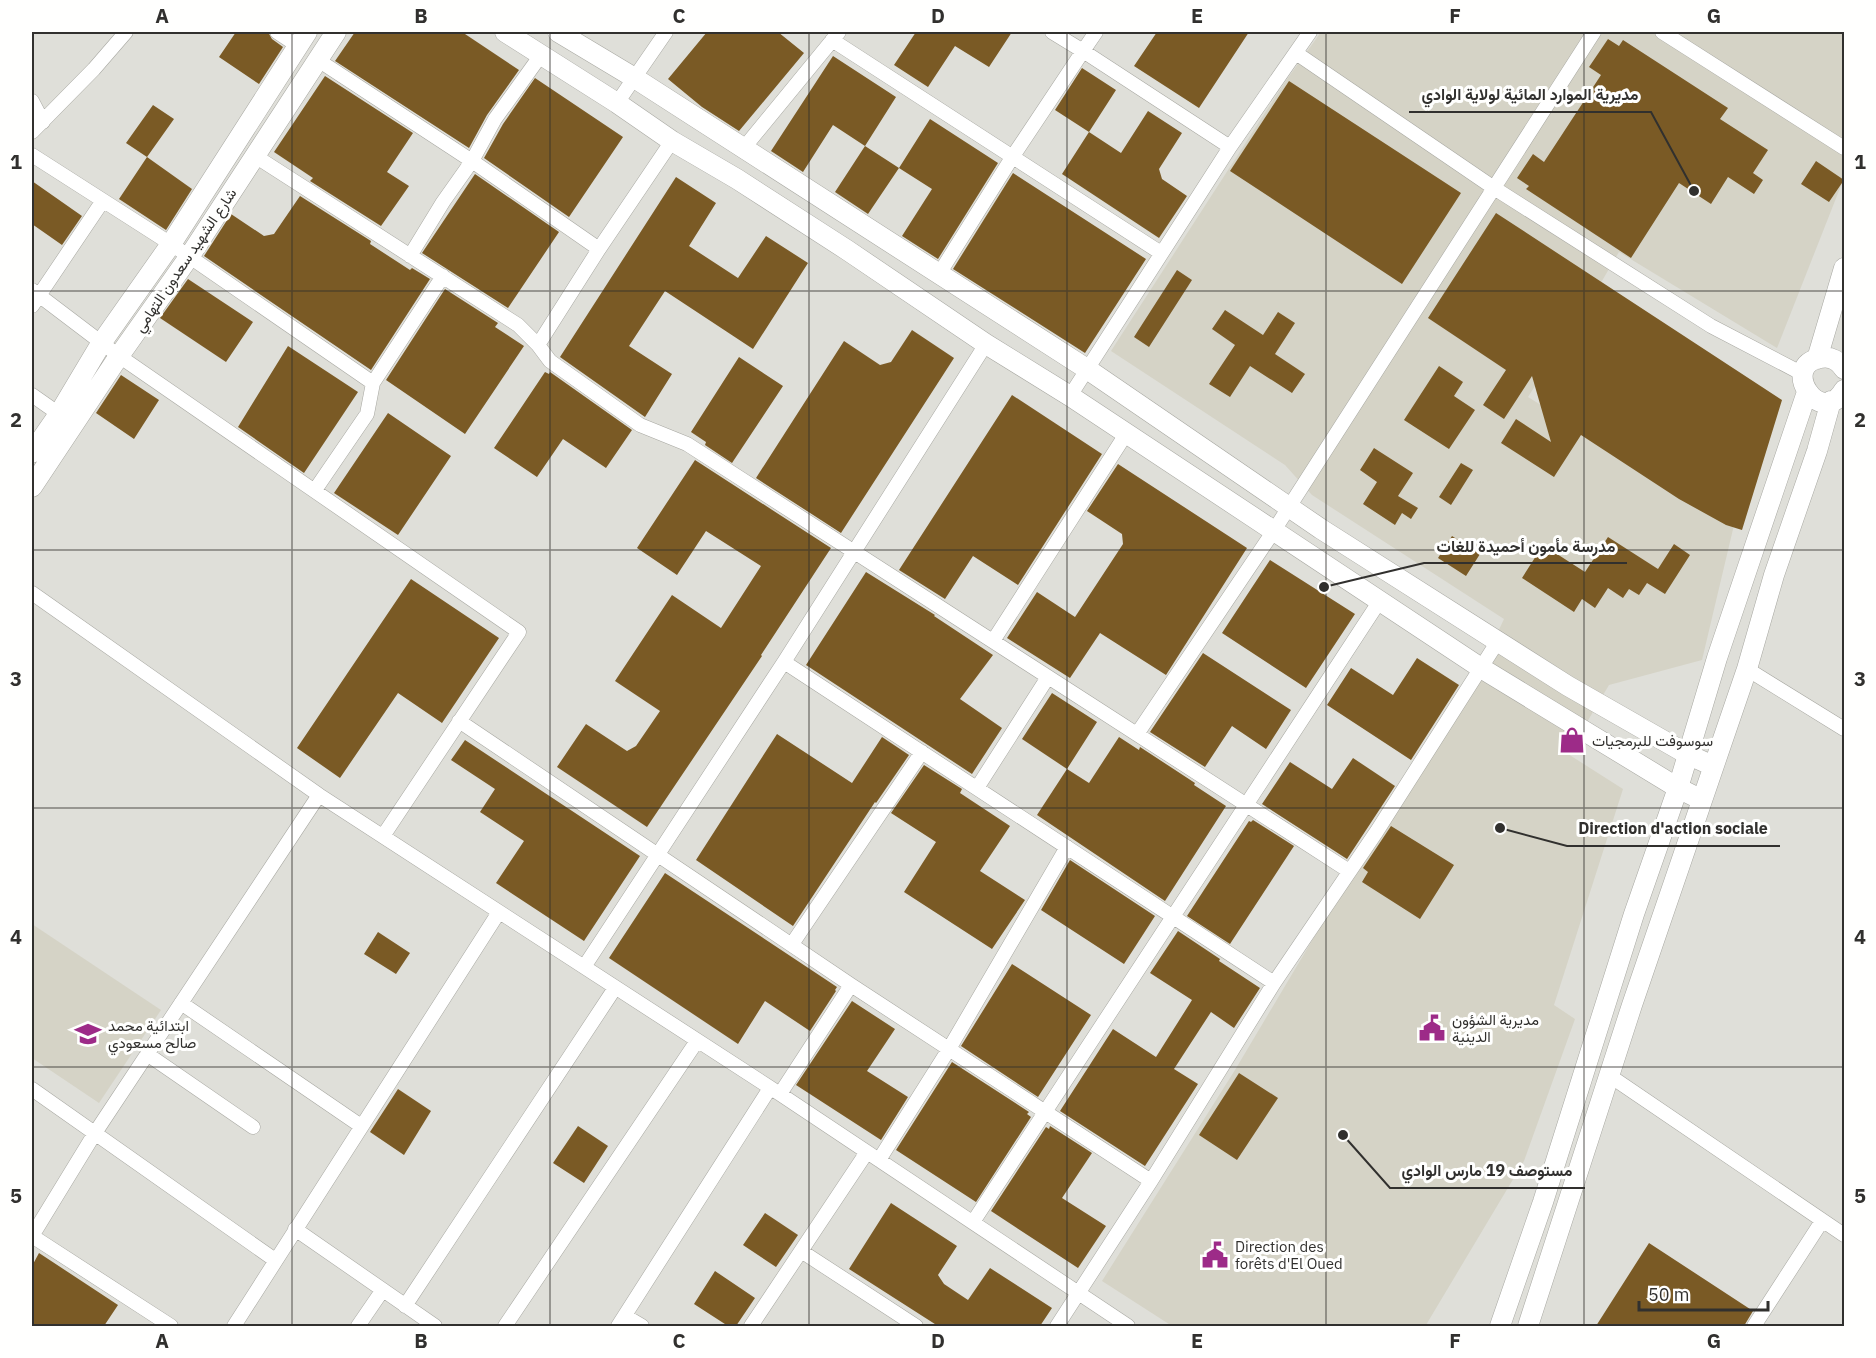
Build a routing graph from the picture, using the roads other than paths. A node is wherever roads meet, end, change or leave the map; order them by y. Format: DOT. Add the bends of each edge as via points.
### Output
graph roads {
  1 [pos="126,32"];
  2 [pos="277,32"];
  3 [pos="336,32"];
  4 [pos="505,32"];
  5 [pos="558,32"];
  6 [pos="666,32"];
  7 [pos="1052,32"];
  8 [pos="1095,32"];
  9 [pos="1310,32"];
  10 [pos="1594,32"];
  11 [pos="1662,32"];
  12 [pos="835,36"];
  13 [pos="303,39"];
  14 [pos="1083,51"];
  15 [pos="1296,53"];
  16 [pos="541,55"];
  17 [pos="318,60"];
  18 [pos="633,77"];
  19 [pos="32,101"];
  20 [pos="617,103"];
  21 [pos="43,122"];
  22 [pos="32,132"];
  23 [pos="672,141"];
  24 [pos="1230,147"];
  25 [pos="743,148"];
  26 [pos="1845,148"];
  27 [pos="32,155"];
  28 [pos="255,156"];
  29 [pos="1013,156"];
  30 [pos="472,161"];
  31 [pos="1494,188"];
  32 [pos="102,202"];
  33 [pos="171,244"];
  34 [pos="599,249"];
  35 [pos="1161,253"];
  36 [pos="410,255"];
  37 [pos="189,257"];
  38 [pos="1845,268"];
  39 [pos="939,274"];
  40 [pos="443,276"];
  41 [pos="34,297"];
  42 [pos="102,342"];
  43 [pos="986,344"];
  44 [pos="538,345"];
  45 [pos="119,356"];
  46 [pos="1817,359"];
  47 [pos="1844,368"];
  48 [pos="1087,369"];
  49 [pos="373,383"];
  50 [pos="1805,383"];
  51 [pos="32,395"];
  52 [pos="1070,396"];
  53 [pos="1839,398"];
  54 [pos="58,414"];
  55 [pos="1126,434"];
  56 [pos="32,453"];
  57 [pos="32,487"];
  58 [pos="315,490"];
  59 [pos="1288,508"];
  60 [pos="1273,532"];
  61 [pos="855,552"];
  62 [pos="32,593"];
  63 [pos="1379,602"];
  64 [pos="993,641"];
  65 [pos="1498,641"];
  66 [pos="784,662"];
  67 [pos="1481,668"];
  68 [pos="1747,669"];
  69 [pos="1048,677"];
  70 [pos="459,721"];
  71 [pos="1845,729"];
  72 [pos="1137,734"];
  73 [pos="922,752"];
  74 [pos="1687,754"];
  75 [pos="1713,766"];
  76 [pos="977,788"];
  77 [pos="1678,788"];
  78 [pos="319,795"];
  79 [pos="1702,800"];
  80 [pos="1245,804"];
  81 [pos="383,836"];
  82 [pos="1067,847"];
  83 [pos="659,854"];
  84 [pos="1349,871"];
  85 [pos="500,912"];
  86 [pos="1172,915"];
  87 [pos="792,944"];
  88 [pos="584,967"];
  89 [pos="1274,983"];
  90 [pos="851,985"];
  91 [pos="615,988"];
  92 [pos="181,1003"];
  93 [pos="697,1041"];
  94 [pos="949,1049"];
  95 [pos="147,1054"];
  96 [pos="1610,1076"];
  97 [pos="32,1089"];
  98 [pos="775,1091"];
  99 [pos="1045,1112"];
  100 [pos="361,1126"];
  101 [pos="253,1127"];
  102 [pos="95,1133"];
  103 [pos="867,1152"];
  104 [pos="879,1160"];
  105 [pos="1151,1181"];
  106 [pos="1822,1221"];
  107 [pos="973,1222"];
  108 [pos="295,1229"];
  109 [pos="1845,1235"];
  110 [pos="32,1236"];
  111 [pos="801,1251"];
  112 [pos="275,1260"];
  113 [pos="382,1291"];
  114 [pos="1078,1293"];
  115 [pos="405,1306"];
  116 [pos="622,1321"];
  117 [pos="171,1326"];
  118 [pos="234,1326"];
  119 [pos="358,1326"];
  120 [pos="435,1326"];
  121 [pos="505,1326"];
  122 [pos="642,1326"];
  123 [pos="751,1326"];
  124 [pos="916,1326"];
  125 [pos="1057,1326"];
  126 [pos="1128,1326"];
  127 [pos="1500,1326"];
  128 [pos="1528,1326"];
  129 [pos="1754,1326"];
  1 -- 21 [label="street"];
  2 -- 13 [label="street"];
  3 -- 17 [label="street, شارع الشهيد سعدون التهامي"];
  4 -- 16 [label="street"];
  5 -- 18 [label="street"];
  6 -- 18 [label="street"];
  7 -- 14 [label="street"];
  8 -- 14 [label="street"];
  9 -- 15 [label="street"];
  10 -- 31 [label="street"];
  11 -- 26 [label="street"];
  12 -- 25 [label="street"];
  12 -- 29 [label="street"];
  13 -- 33 [label="street, شارع الشهيد سعدون التهامي"];
  14 -- 24 [label="street"];
  14 -- 29 [label="street"];
  15 -- 24 [label="street"];
  15 -- 31 [label="street"];
  16 -- 20 [label="street"];
  16 -- 30 [label="street" via="495,119"];
  17 -- 28 [label="street, شارع الشهيد سعدون التهامي"];
  17 -- 30 [label="street"];
  18 -- 20 [label="street"];
  18 -- 25 [label="street"];
  19 -- 21 [label="street"];
  20 -- 23 [label="street"];
  21 -- 22 [label="street"];
  23 -- 34 [label="street"];
  23 -- 43 [label="street" via="847,250"];
  24 -- 35 [label="street"];
  25 -- 39 [label="street"];
  27 -- 32 [label="street"];
  28 -- 36 [label="street"];
  28 -- 37 [label="street, شارع الشهيد سعدون التهامي"];
  29 -- 35 [label="street"];
  29 -- 39 [label="street"];
  30 -- 34 [label="street"];
  30 -- 36 [label="street"];
  31 -- 50 [label="street"];
  31 -- 59 [label="street"];
  32 -- 33 [label="street"];
  32 -- 41 [label="street"];
  33 -- 37 [label="street"];
  33 -- 42 [label="street, شارع الشهيد سعدون التهامي"];
  34 -- 44 [label="street"];
  35 -- 48 [label="street"];
  36 -- 40 [label="street"];
  37 -- 45 [label="street, شارع الشهيد سعدون التهامي"];
  37 -- 49 [label="street"];
  38 -- 46 [label="street"];
  39 -- 48 [label="street"];
  40 -- 44 [label="street" via="519,325"];
  40 -- 49 [label="street"];
  41 -- 42 [label="street"];
  42 -- 45 [label="street"];
  42 -- 54 [label="street, شارع الشهيد سعدون التهامي"];
  43 -- 52 [label="street"];
  43 -- 61 [label="street"];
  44 -- 61 [label="street" via="550,361 640,425 687,444"];
  45 -- 57 [label="street, شارع الشهيد سعدون التهامي"];
  45 -- 58 [label="street"];
  46 -- 47 [label="street" via="1835,360"];
  46 -- 50 [label="street" via="1808,364"];
  48 -- 52 [label="street"];
  48 -- 59 [label="street"];
  49 -- 58 [label="street" via="366,414"];
  50 -- 53 [label="street" via="1817,400"];
  50 -- 74 [label="street"];
  51 -- 54 [label="street"];
  52 -- 55 [label="street"];
  53 -- 68 [label="street" via="1774,575"];
  54 -- 56 [label="street, شارع الشهيد سعدون التهامي"];
  55 -- 60 [label="street"];
  55 -- 64 [label="street"];
  58 -- 70 [label="street" via="519,632"];
  59 -- 60 [label="street"];
  59 -- 65 [label="street"];
  60 -- 63 [label="street"];
  60 -- 72 [label="street"];
  61 -- 64 [label="street"];
  61 -- 66 [label="street"];
  62 -- 78 [label="street"];
  63 -- 67 [label="street"];
  63 -- 80 [label="street"];
  64 -- 69 [label="street"];
  65 -- 67 [label="street"];
  65 -- 74 [label="street"];
  66 -- 73 [label="street"];
  66 -- 83 [label="street"];
  67 -- 77 [label="street"];
  67 -- 84 [label="street"];
  68 -- 71 [label="street"];
  68 -- 75 [label="street"];
  69 -- 72 [label="street"];
  69 -- 76 [label="street"];
  70 -- 81 [label="street"];
  70 -- 83 [label="street"];
  72 -- 80 [label="street"];
  73 -- 76 [label="street"];
  73 -- 87 [label="street"];
  74 -- 75 [label="street"];
  74 -- 77 [label="street"];
  75 -- 79 [label="street"];
  76 -- 82 [label="street"];
  77 -- 79 [label="street"];
  77 -- 127 [label="street"];
  78 -- 81 [label="street"];
  78 -- 92 [label="street"];
  79 -- 96 [label="street"];
  80 -- 84 [label="street"];
  80 -- 86 [label="street"];
  81 -- 85 [label="street"];
  82 -- 86 [label="street"];
  82 -- 94 [label="street"];
  83 -- 87 [label="street"];
  83 -- 88 [label="street"];
  84 -- 89 [label="street"];
  85 -- 88 [label="street"];
  85 -- 100 [label="street"];
  86 -- 89 [label="street"];
  86 -- 99 [label="street"];
  87 -- 90 [label="street"];
  88 -- 91 [label="street"];
  89 -- 105 [label="street"];
  90 -- 94 [label="street"];
  90 -- 98 [label="street"];
  91 -- 93 [label="street"];
  91 -- 115 [label="street"];
  92 -- 95 [label="street"];
  92 -- 100 [label="street"];
  93 -- 98 [label="street"];
  93 -- 121 [label="street"];
  94 -- 99 [label="street"];
  94 -- 104 [label="street"];
  95 -- 101 [label="street"];
  95 -- 102 [label="street"];
  96 -- 106 [label="street"];
  96 -- 128 [label="street"];
  97 -- 102 [label="street"];
  98 -- 103 [label="street"];
  98 -- 116 [label="street"];
  99 -- 105 [label="street"];
  99 -- 107 [label="street"];
  100 -- 108 [label="street"];
  102 -- 110 [label="street"];
  102 -- 112 [label="street"];
  103 -- 104 [label="street"];
  103 -- 111 [label="street"];
  104 -- 107 [label="street"];
  105 -- 114 [label="street"];
  106 -- 109 [label="street"];
  106 -- 129 [label="street"];
  107 -- 114 [label="street"];
  108 -- 112 [label="street"];
  108 -- 113 [label="street"];
  110 -- 117 [label="street"];
  111 -- 123 [label="street"];
  111 -- 124 [label="street"];
  112 -- 118 [label="street"];
  113 -- 115 [label="street"];
  113 -- 119 [label="street"];
  114 -- 125 [label="street"];
  114 -- 126 [label="street"];
  115 -- 120 [label="street"];
  116 -- 122 [label="street"];
}
